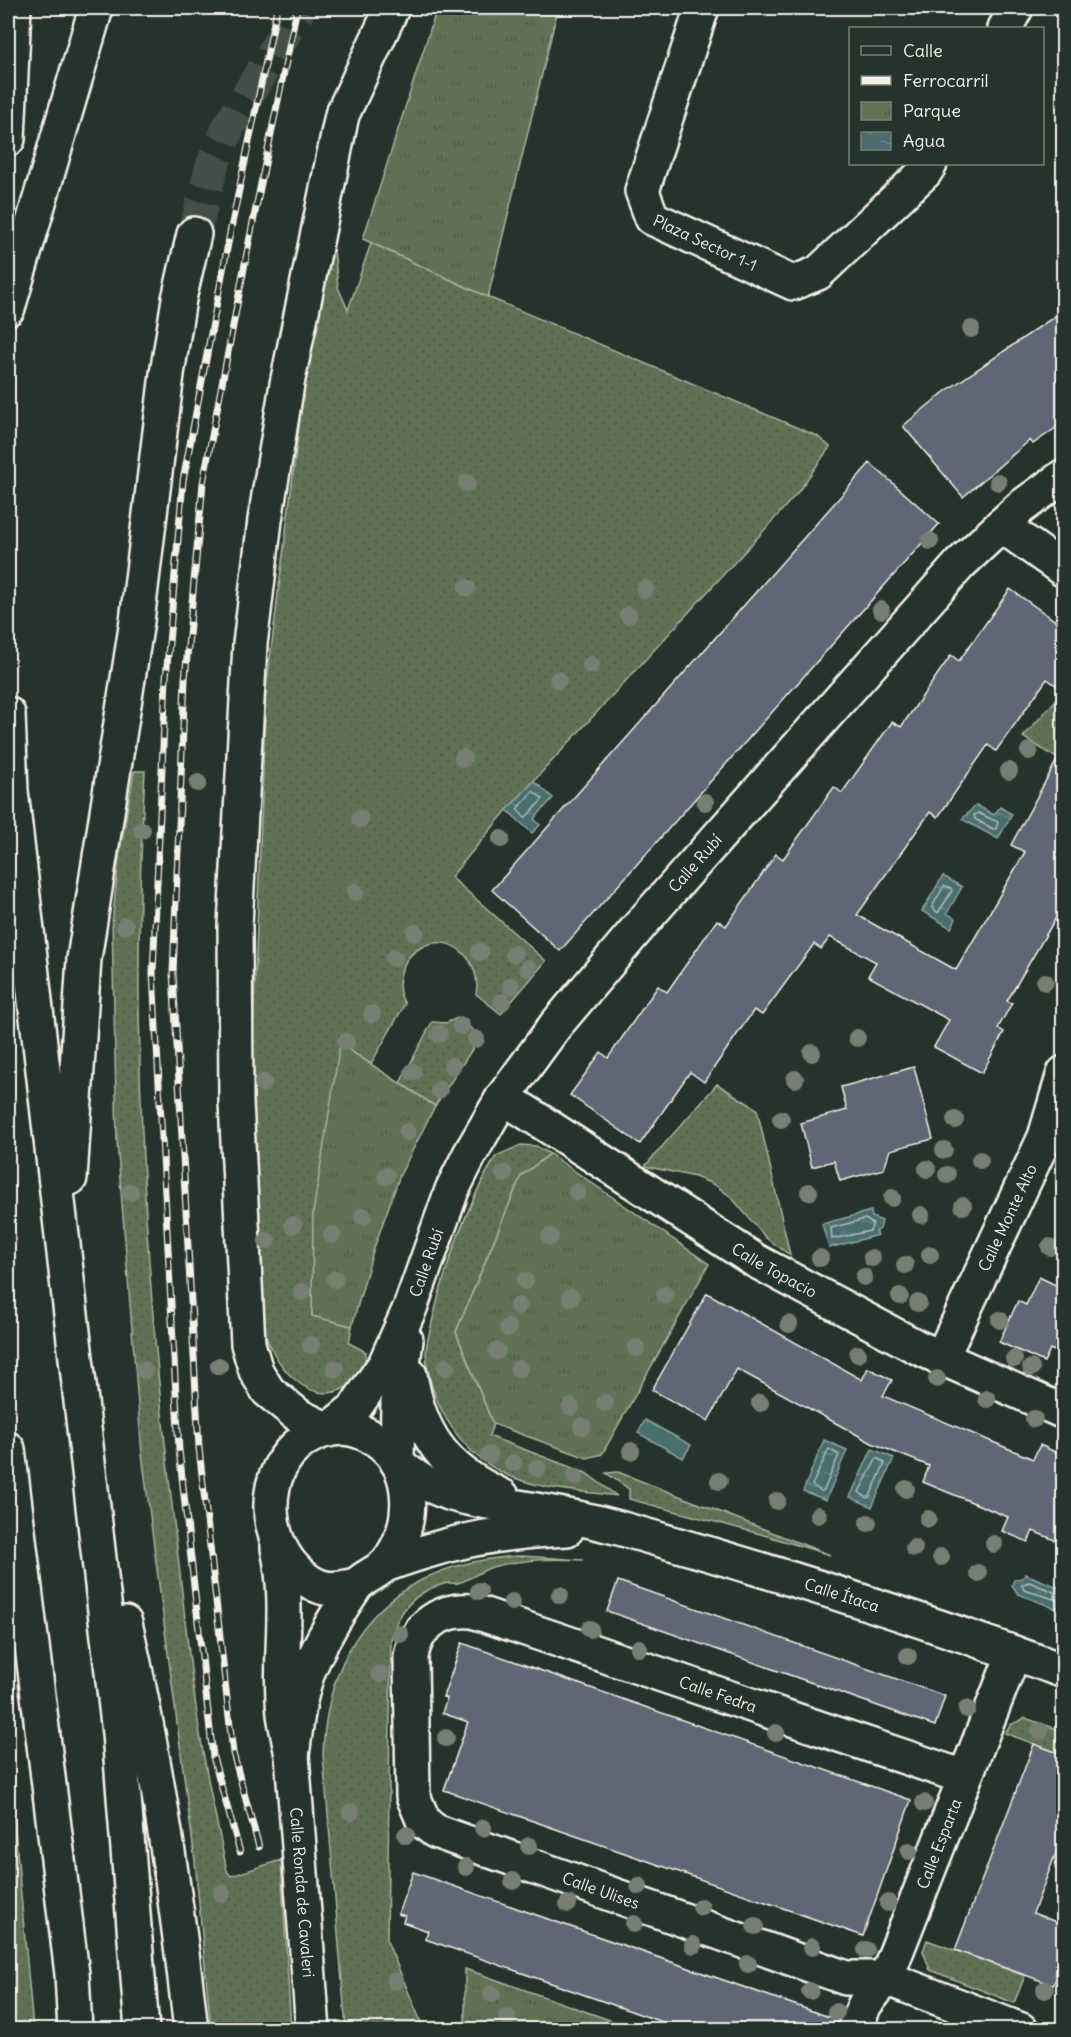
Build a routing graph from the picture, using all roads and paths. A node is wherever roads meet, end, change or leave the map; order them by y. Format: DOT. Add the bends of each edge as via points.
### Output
graph roads {
  1 [pos="14,8"];
  2 [pos="96,8"];
  3 [pos="392,8"];
  4 [pos="702,8"];
  5 [pos="1016,8"];
  6 [pos="1006,27"];
  7 [pos="8,139"];
  8 [pos="929,165"];
  9 [pos="194,234"];
  10 [pos="8,308"];
  11 [pos="1064,476"];
  12 [pos="1001,525"];
  13 [pos="1064,570"];
  14 [pos="8,714"];
  15 [pos="1064,1073"];
  16 [pos="503,1096"];
  17 [pos="65,1267"];
  18 [pos="410,1308"];
  19 [pos="405,1346"];
  20 [pos="941,1359"];
  21 [pos="1064,1412"];
  22 [pos="328,1430"];
  23 [pos="8,1449"];
  24 [pos="397,1462"];
  25 [pos="91,1475"];
  26 [pos="531,1509"];
  27 [pos="616,1528"];
  28 [pos="276,1539"];
  29 [pos="385,1565"];
  30 [pos="356,1585"];
  31 [pos="473,1611"];
  32 [pos="1014,1653"];
  33 [pos="1064,1671"];
  34 [pos="292,1755"];
  35 [pos="964,1777"];
  36 [pos="886,1978"];
  37 [pos="75,2030"];
  38 [pos="142,2030"];
  39 [pos="191,2030"];
  40 [pos="313,2030"];
  41 [pos="855,2030"];
  42 [pos="1021,2030"];
  1 -- 7 [label="street"];
  2 -- 10 [label="street"];
  3 -- 22 [label="street" via="342,115 287,384 250,644 235,926 236,1102 248,1344 256,1371 268,1391 299,1416"];
  4 -- 8 [label="street, Plaza Sector 1-1" via="642,191 652,218 793,283 818,273"];
  5 -- 6 [label="street"];
  9 -- 17 [label="street" via="167,374 139,610 84,959"];
  11 -- 12 [label="street, Calle Rubí"];
  12 -- 13 [label="street"];
  12 -- 16 [label="street, Calle Rubí" via="960,564 648,916 555,1026"];
  14 -- 17 [label="street" via="13,803"];
  15 -- 20 [label="street, Calle Monte Alto" via="1045,1137"];
  16 -- 18 [label="street, Calle Rubí" via="452,1190"];
  16 -- 20 [label="street, Calle Topacio" via="756,1261"];
  17 -- 25 [label="street"];
  18 -- 19 [label="street, Calle Rubí"];
  18 -- 22 [label="street, Calle Rubí" via="371,1388 342,1421"];
  19 -- 24 [label="street, Calle Rubí" via="398,1403"];
  19 -- 26 [label="street" via="421,1419 446,1460 486,1489"];
  20 -- 21 [label="street, Calle Topacio"];
  22 -- 24 [label="street" via="358,1429 383,1445"];
  22 -- 28 [label="street" via="299,1442 276,1474 270,1502"];
  23 -- 37 [label="street" via="72,1974"];
  24 -- 26 [label="street, Calle Ítaca" via="412,1477 452,1496"];
  24 -- 29 [label="street" via="406,1480 406,1522 394,1554"];
  25 -- 38 [label="street" via="119,1732"];
  25 -- 39 [label="street" via="150,1738 177,1904"];
  26 -- 27 [label="street, Calle Ítaca"];
  27 -- 29 [label="street, Calle Ítaca" via="512,1531 440,1546"];
  27 -- 32 [label="street, Calle Ítaca" via="840,1592"];
  28 -- 30 [label="street" via="294,1568 308,1580 322,1588"];
  28 -- 34 [label="street, Calle Ronda de Cavaleri" via="284,1578 284,1705"];
  29 -- 30 [label="street"];
  30 -- 34 [label="street, Calle Ronda de Cavaleri" via="306,1676"];
  31 -- 35 [label="street, Calle Fedra"];
  31 -- 36 [label="street, Calle Ulises" via="441,1614 419,1632 413,1643 413,1796 424,1822 447,1838 846,1978"];
  32 -- 33 [label="street, Calle Ítaca"];
  32 -- 35 [label="street, Calle Esparta"];
  34 -- 40 [label="street, Calle Ronda de Cavaleri"];
  35 -- 36 [label="street, Calle Esparta"];
  36 -- 41 [label="street, Calle Esparta" via="865,2004"];
  36 -- 42 [label="street, Calle Ulises"];
}
